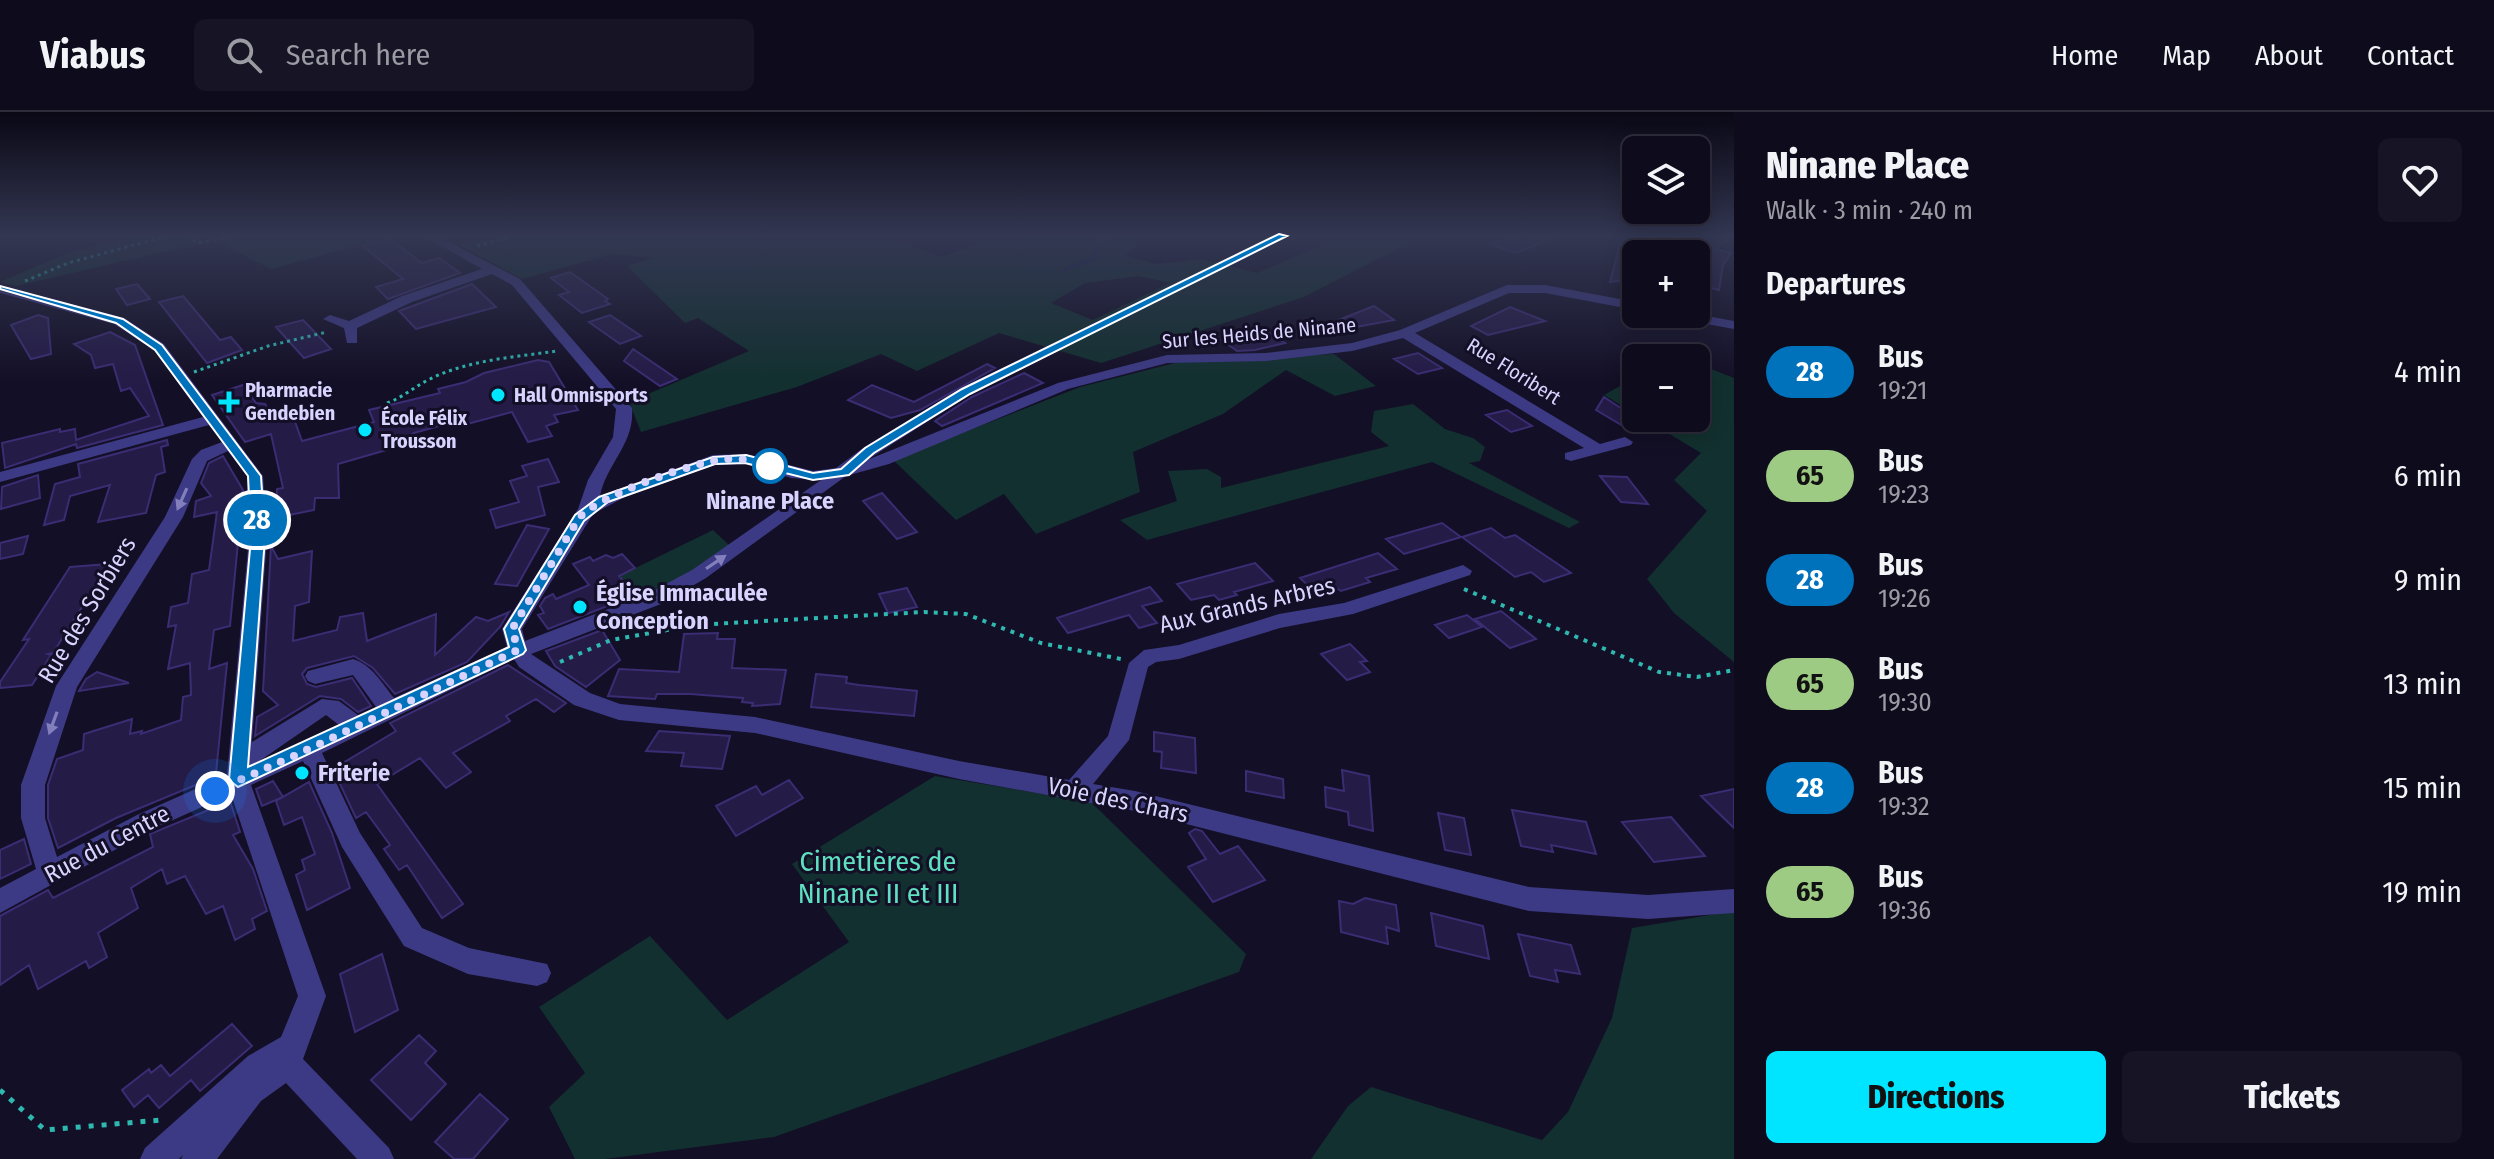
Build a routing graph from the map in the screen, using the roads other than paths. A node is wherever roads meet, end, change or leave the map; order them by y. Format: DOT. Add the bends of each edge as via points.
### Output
graph roads {
  1 [pos="448,285"];
  2 [pos="517,285"];
  3 [pos="1182,285"];
  4 [pos="1,290"];
  5 [pos="1622,300"];
  6 [pos="330,319"];
  7 [pos="1710,321"];
  8 [pos="1734,325"];
  9 [pos="1405,333"];
  10 [pos="212,419"];
  11 [pos="1625,442"];
  12 [pos="231,444"];
  13 [pos="1598,449"];
  14 [pos="1571,456"];
  15 [pos="844,472"];
  16 [pos="791,473"];
  17 [pos="0,477"];
  18 [pos="594,483"];
  19 [pos="628,490"];
  20 [pos="800,504"];
  21 [pos="587,510"];
  22 [pos="1463,571"];
  23 [pos="518,650"];
  24 [pos="315,676"];
  25 [pos="391,710"];
  26 [pos="357,726"];
  27 [pos="309,749"];
  28 [pos="239,771"];
  29 [pos="1075,789"];
  30 [pos="50,874"];
  31 [pos="0,901"];
  32 [pos="1734,901"];
  33 [pos="537,973"];
  34 [pos="289,1056"];
  35 [pos="190,1146"];
  36 [pos="156,1159"];
  37 [pos="378,1159"];
  1 -- 6 [label="street" via="407,299 351,333"];
  2 -- 18 [label="street" via="530,294 572,360 586,360 624,408 621,439"];
  3 -- 15 [label="street, Rue du Centre" via="966,391"];
  4 -- 10 [label="street" via="119,321 159,347"];
  5 -- 9 [label="street, Sur les Heids de Ninane" via="1507,289"];
  7 -- 8 [label="street"];
  9 -- 13 [label="street, Rue Floribert"];
  9 -- 15 [label="street, Sur les Heids de Ninane" via="1338,349 1266,357 1167,359 1063,386 883,461"];
  10 -- 12 [label="street"];
  10 -- 17 [label="street"];
  11 -- 13 [label="street"];
  12 -- 28 [label="street" via="255,476 258,538"];
  12 -- 30 [label="street, Rue des Sorbiers, one-way" via="200,459 174,517 67,686 33,785 33,818"];
  13 -- 14 [label="street"];
  15 -- 16 [label="street"];
  15 -- 20 [label="street, Rue du Centre"];
  16 -- 19 [label="street" via="746,459 713,460"];
  16 -- 20 [label="street" via="802,493"];
  18 -- 19 [label="street" via="611,492"];
  18 -- 21 [label="street"];
  19 -- 21 [label="street"];
  23 -- 20 [label="street, Rue du Centre, one-way" via="654,599"];
  21 -- 23 [label="street" via="512,629"];
  22 -- 29 [label="street, Aux Grands Arbres" via="1328,614 1295,617 1179,652 1151,655 1139,663 1118,740"];
  23 -- 25 [label="street, Rue du Centre"];
  23 -- 29 [label="street, Voie des Chars" via="526,662 582,699 619,712 755,725 959,770"];
  24 -- 25 [label="street" via="360,670"];
  25 -- 26 [label="street, Rue du Centre"];
  26 -- 27 [label="street, Rue du Centre"];
  26 -- 28 [label="street" via="331,707 322,707"];
  27 -- 28 [label="street, Rue du Centre"];
  27 -- 33 [label="street" via="351,840 413,937 468,961"];
  28 -- 30 [label="street, Rue du Centre"];
  28 -- 34 [label="street" via="312,996"];
  29 -- 32 [label="street, Voie des Chars" via="1529,899 1648,907"];
  30 -- 31 [label="street, Rue du Centre"];
  34 -- 35 [label="street"];
  34 -- 37 [label="street"];
  35 -- 36 [label="street"];
}
